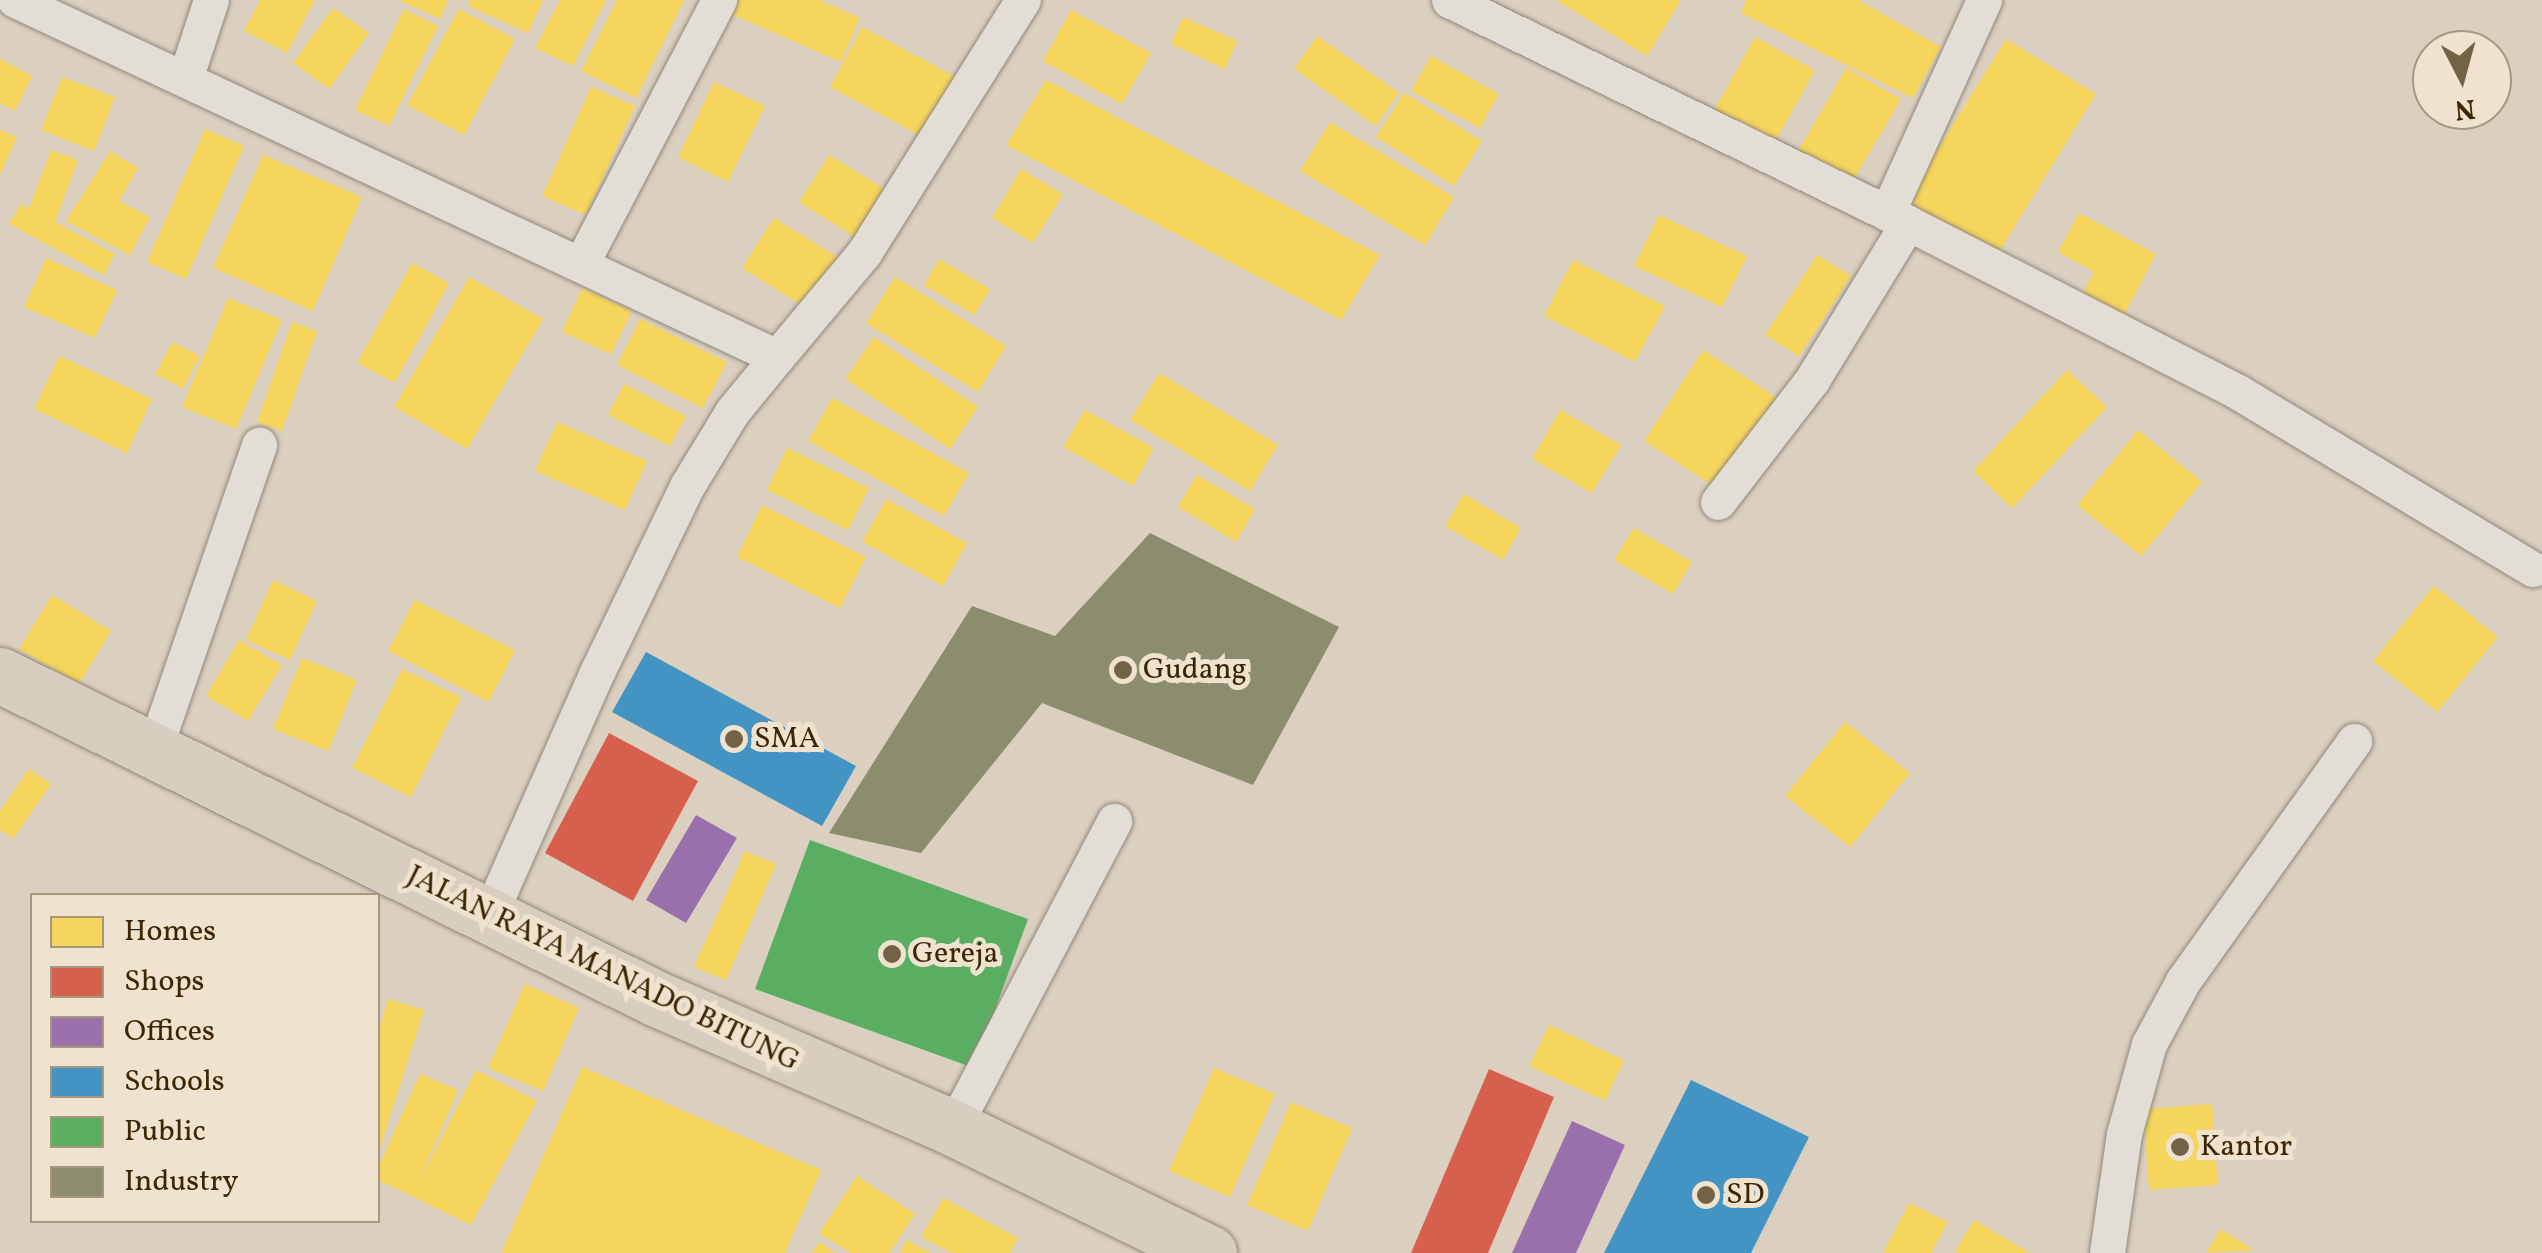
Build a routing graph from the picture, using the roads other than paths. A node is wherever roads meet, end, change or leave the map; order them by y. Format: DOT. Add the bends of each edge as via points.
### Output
graph roads {
  1 [pos="15,0"];
  2 [pos="211,0"];
  3 [pos="719,0"];
  4 [pos="1023,0"];
  5 [pos="1449,0"];
  6 [pos="1984,0"];
  7 [pos="185,79"];
  8 [pos="1897,218"];
  9 [pos="581,264"];
  10 [pos="777,357"];
  11 [pos="259,445"];
  12 [pos="1718,502"];
  13 [pos="2533,568"];
  14 [pos="0,675"];
  15 [pos="2354,740"];
  16 [pos="154,750"];
  17 [pos="1114,822"];
  18 [pos="490,914"];
  19 [pos="953,1128"];
  20 [pos="1209,1253"];
  21 [pos="2107,1253"];
  1 -- 7 [label="street"];
  2 -- 7 [label="street"];
  3 -- 9 [label="street"];
  4 -- 10 [label="street" via="864,253"];
  5 -- 8 [label="street"];
  6 -- 8 [label="street"];
  7 -- 9 [label="street"];
  8 -- 12 [label="street" via="1812,380"];
  8 -- 13 [label="street" via="2238,392"];
  9 -- 10 [label="street"];
  10 -- 18 [label="street" via="732,412 687,486"];
  11 -- 16 [label="street"];
  14 -- 16 [label="highway, JALAN RAYA MANADO BITUNG"];
  15 -- 21 [label="street" via="2182,981 2149,1044 2124,1134"];
  16 -- 18 [label="highway, JALAN RAYA MANADO BITUNG"];
  17 -- 19 [label="street"];
  18 -- 19 [label="highway, JALAN RAYA MANADO BITUNG" via="657,999"];
  19 -- 20 [label="highway, JALAN RAYA MANADO BITUNG"];
}
